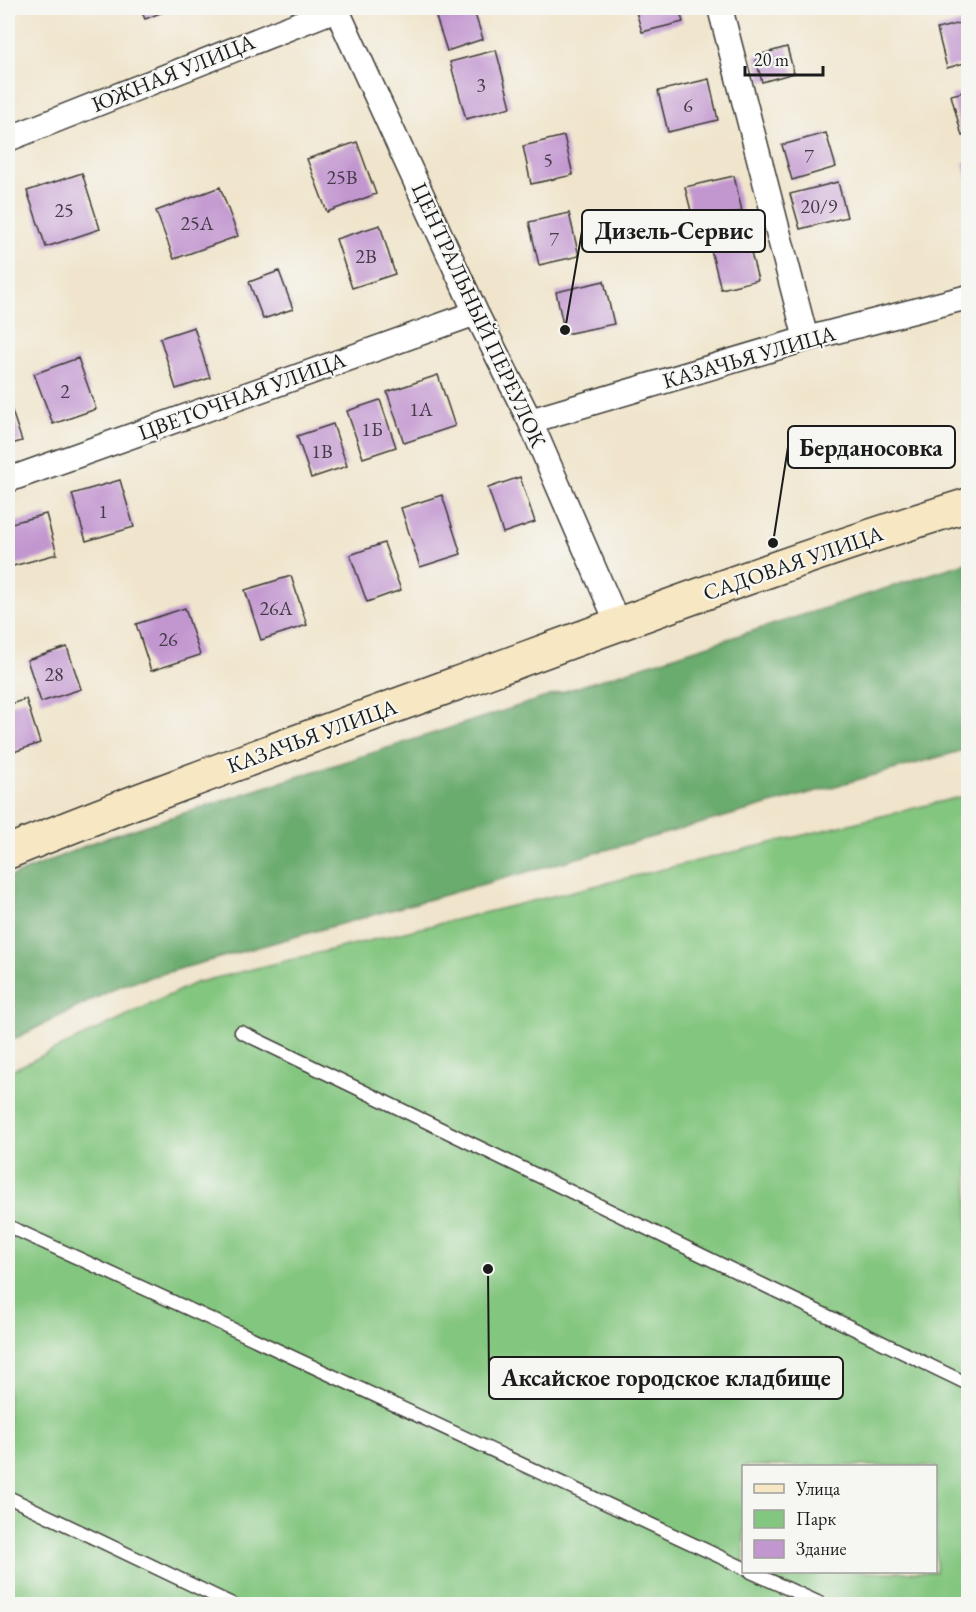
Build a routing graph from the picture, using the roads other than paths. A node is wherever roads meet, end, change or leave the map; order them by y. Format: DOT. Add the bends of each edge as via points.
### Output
graph roads {
  1 [pos="337,8"];
  2 [pos="720,8"];
  3 [pos="8,139"];
  4 [pos="969,297"];
  5 [pos="476,313"];
  6 [pos="806,339"];
  7 [pos="530,422"];
  8 [pos="8,480"];
  9 [pos="969,505"];
  10 [pos="618,624"];
  11 [pos="8,852"];
  12 [pos="241,1032"];
  13 [pos="8,1226"];
  14 [pos="969,1384"];
  15 [pos="8,1497"];
  16 [pos="742,1567"];
  17 [pos="753,1573"];
  18 [pos="232,1605"];
  19 [pos="822,1605"];
  1 -- 3 [label="street, ЮЖНАЯ УЛИЦА"];
  1 -- 5 [label="street, ЦЕНТРАЛЬНЫЙ ПЕРЕУЛОК"];
  2 -- 6 [label="street"];
  4 -- 6 [label="street, КАЗАЧЬЯ УЛИЦА"];
  5 -- 7 [label="street, ЦЕНТРАЛЬНЫЙ ПЕРЕУЛОК"];
  5 -- 8 [label="street, ЦВЕТОЧНАЯ УЛИЦА"];
  6 -- 7 [label="street, КАЗАЧЬЯ УЛИЦА"];
  7 -- 10 [label="street, ЦЕНТРАЛЬНЫЙ ПЕРЕУЛОК"];
  9 -- 10 [label="main road, САДОВАЯ УЛИЦА"];
  10 -- 11 [label="main road, КАЗАЧЬЯ УЛИЦА" via="105,812"];
  12 -- 14 [label="lane"];
  13 -- 16 [label="lane"];
  15 -- 18 [label="lane"];
  17 -- 19 [label="lane"];
}
